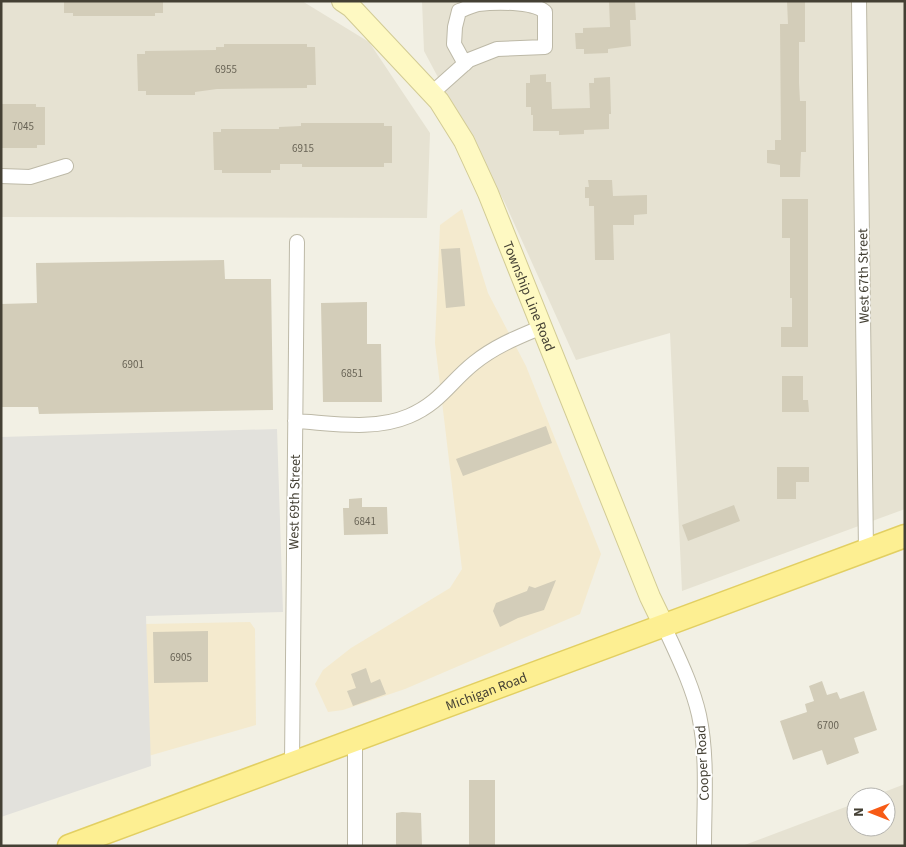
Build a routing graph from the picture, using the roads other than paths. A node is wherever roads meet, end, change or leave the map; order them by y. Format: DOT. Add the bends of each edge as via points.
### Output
graph roads {
  1 [pos="342,1"];
  2 [pos="859,1"];
  3 [pos="465,64"];
  4 [pos="432,93"];
  5 [pos="66,166"];
  6 [pos="1,176"];
  7 [pos="297,242"];
  8 [pos="542,327"];
  9 [pos="295,421"];
  10 [pos="905,536"];
  11 [pos="866,550"];
  12 [pos="664,626"];
  13 [pos="355,740"];
  14 [pos="292,763"];
  15 [pos="69,846"];
  16 [pos="355,846"];
  17 [pos="704,846"];
  1 -- 4 [label="main road, Township Line Road"];
  2 -- 11 [label="street, West 67th Street"];
  3 -- 3 [label="street" via="497,49 545,47 545,12 523,4 476,4 459,11 454,44"];
  3 -- 4 [label="street"];
  4 -- 8 [label="main road, Township Line Road" via="464,140"];
  5 -- 6 [label="street" via="30,177"];
  7 -- 9 [label="street, West 69th Street"];
  8 -- 9 [label="street" via="491,351 436,400 410,416 376,424"];
  8 -- 12 [label="main road, Township Line Road"];
  9 -- 14 [label="street, West 69th Street"];
  10 -- 11 [label="main road, Michigan Road"];
  11 -- 12 [label="main road, Michigan Road"];
  12 -- 13 [label="main road, Michigan Road"];
  12 -- 17 [label="street, Cooper Road" via="685,671 699,717 703,755"];
  13 -- 14 [label="main road, Michigan Road"];
  13 -- 16 [label="street"];
  14 -- 15 [label="main road, Michigan Road"];
}
